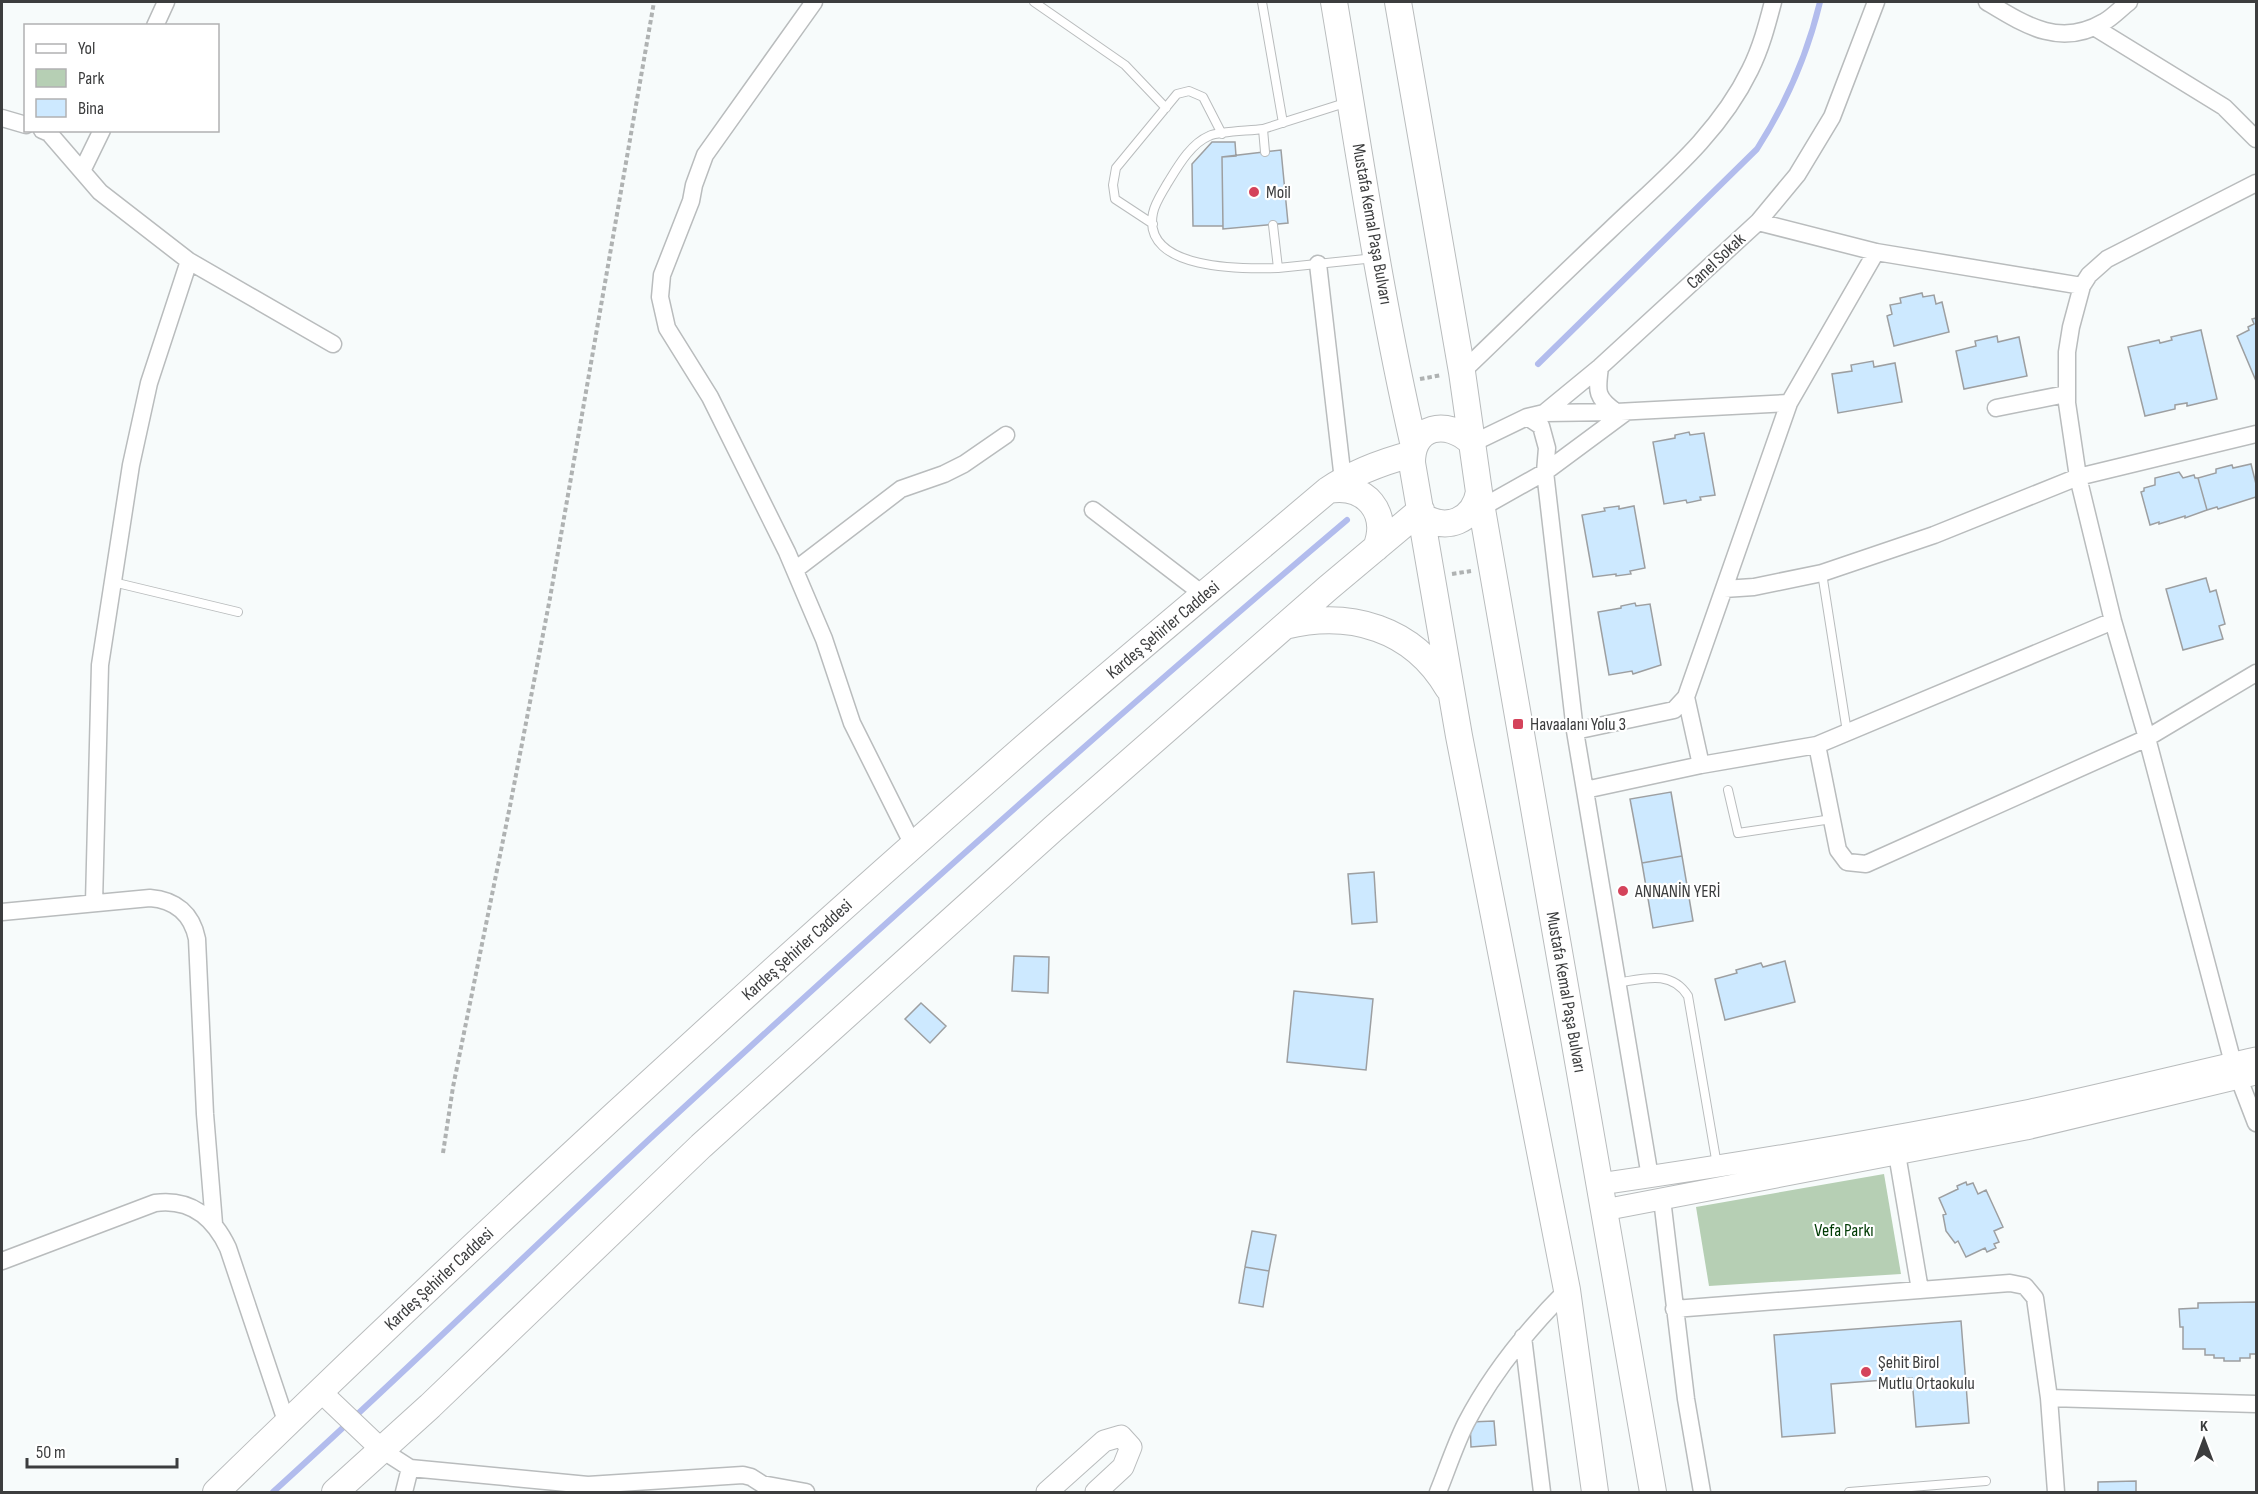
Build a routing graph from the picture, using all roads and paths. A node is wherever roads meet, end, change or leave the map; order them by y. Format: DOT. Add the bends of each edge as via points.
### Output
graph roads {
  1 [pos="166,2"];
  2 [pos="654,2"];
  3 [pos="814,2"];
  4 [pos="1034,2"];
  5 [pos="1262,2"];
  6 [pos="1334,2"];
  7 [pos="1398,2"];
  8 [pos="1773,2"];
  9 [pos="1876,2"];
  10 [pos="1987,2"];
  11 [pos="2129,2"];
  12 [pos="156,24"];
  13 [pos="2094,27"];
  14 [pos="1351,100"];
  15 [pos="1166,108"];
  16 [pos="2,118"];
  17 [pos="1283,123"];
  18 [pos="24,124"];
  19 [pos="1263,129"];
  20 [pos="47,132"];
  21 [pos="101,132"];
  22 [pos="1222,134"];
  23 [pos="2256,139"];
  24 [pos="1265,152"];
  25 [pos="82,171"];
  26 [pos="2256,183"];
  27 [pos="1758,222"];
  28 [pos="1153,224"];
  29 [pos="1273,225"];
  30 [pos="1876,252"];
  31 [pos="1377,257"];
  32 [pos="189,261"];
  33 [pos="1318,264"];
  34 [pos="1278,268"];
  35 [pos="2082,286"];
  36 [pos="333,344"];
  37 [pos="1600,367"];
  38 [pos="1462,372"];
  39 [pos="1400,382"];
  40 [pos="2066,394"];
  41 [pos="1789,403"];
  42 [pos="1996,408"];
  43 [pos="1622,412"];
  44 [pos="1544,413"];
  45 [pos="1527,417"];
  46 [pos="2256,434"];
  47 [pos="1006,435"];
  48 [pos="1471,443"];
  49 [pos="1413,450"];
  50 [pos="1545,472"];
  51 [pos="2078,477"];
  52 [pos="1335,485"];
  53 [pos="1480,500"];
  54 [pos="1093,510"];
  55 [pos="1422,513"];
  56 [pos="1376,548"];
  57 [pos="1491,567"];
  58 [pos="795,570"];
  59 [pos="1822,573"];
  60 [pos="1431,578"];
  61 [pos="113,582"];
  62 [pos="1724,589"];
  63 [pos="1204,595"];
  64 [pos="238,612"];
  65 [pos="2113,621"];
  66 [pos="1285,626"];
  67 [pos="2256,673"];
  68 [pos="1452,695"];
  69 [pos="1686,697"];
  70 [pos="1575,731"];
  71 [pos="1846,732"];
  72 [pos="2147,738"];
  73 [pos="1817,745"];
  74 [pos="1701,765"];
  75 [pos="1584,790"];
  76 [pos="1728,790"];
  77 [pos="1832,819"];
  78 [pos="913,845"];
  79 [pos="94,903"];
  80 [pos="2,912"];
  81 [pos="1616,983"];
  82 [pos="2256,1058"];
  83 [pos="2243,1072"];
  84 [pos="2256,1123"];
  85 [pos="443,1153"];
  86 [pos="1897,1154"];
  87 [pos="1717,1166"];
  88 [pos="1650,1177"];
  89 [pos="1600,1184"];
  90 [pos="1662,1199"];
  91 [pos="1604,1210"];
  92 [pos="214,1224"];
  93 [pos="2,1261"];
  94 [pos="1567,1290"];
  95 [pos="1920,1290"];
  96 [pos="1674,1309"];
  97 [pos="1523,1337"];
  98 [pos="320,1391"];
  99 [pos="2049,1398"];
  100 [pos="2256,1404"];
  101 [pos="287,1424"];
  102 [pos="382,1450"];
  103 [pos="410,1468"];
  104 [pos="1986,1481"];
  105 [pos="521,1486"];
  106 [pos="216,1492"];
  107 [pos="335,1492"];
  108 [pos="404,1492"];
  109 [pos="806,1492"];
  110 [pos="1047,1492"];
  111 [pos="1096,1492"];
  112 [pos="1438,1492"];
  113 [pos="1542,1492"];
  114 [pos="1595,1492"];
  115 [pos="1653,1492"];
  116 [pos="1702,1492"];
  117 [pos="1849,1492"];
  118 [pos="2056,1492"];
  1 -- 12 [label="street"];
  2 -- 85 [label="path" via="550,598"];
  3 -- 58 [label="street" via="705,155 660,287 667,328 710,397"];
  4 -- 15 [label="lane" via="1125,65"];
  5 -- 17 [label="lane"];
  6 -- 14 [label="main road, Mustafa Kemal Paşa Bulvarı"];
  7 -- 38 [label="main road"];
  8 -- 38 [label="street" via="1749,71 1713,128"];
  9 -- 27 [label="street, Canel Sokak" via="1832,117 1797,175"];
  10 -- 13 [label="street" via="2040,30 2070,33"];
  11 -- 13 [label="street"];
  13 -- 23 [label="street" via="2224,107"];
  14 -- 17 [label="lane"];
  14 -- 31 [label="main road, Mustafa Kemal Paşa Bulvarı"];
  15 -- 22 [label="lane" via="1178,94 1196,93 1203,97"];
  15 -- 28 [label="lane" via="1113,176 1115,199"];
  16 -- 18 [label="street"];
  17 -- 19 [label="lane"];
  19 -- 22 [label="lane"];
  19 -- 24 [label="lane"];
  20 -- 25 [label="street"];
  21 -- 25 [label="street"];
  22 -- 28 [label="lane" via="1209,136 1190,150 1156,205"];
  25 -- 32 [label="street" via="100,192"];
  26 -- 35 [label="street" via="2107,259"];
  27 -- 30 [label="street"];
  27 -- 37 [label="street, Canel Sokak"];
  28 -- 34 [label="lane" via="1160,243 1199,265"];
  29 -- 34 [label="lane"];
  30 -- 35 [label="street"];
  30 -- 41 [label="street"];
  31 -- 33 [label="lane"];
  31 -- 39 [label="main road, Mustafa Kemal Paşa Bulvarı"];
  32 -- 36 [label="street"];
  32 -- 61 [label="street" via="149,383 130,465"];
  33 -- 34 [label="lane"];
  33 -- 52 [label="street"];
  35 -- 40 [label="street" via="2071,327"];
  37 -- 43 [label="street" via="1598,388 1602,402"];
  37 -- 44 [label="street, Canel Sokak"];
  38 -- 39 [label="path"];
  38 -- 48 [label="main road"];
  39 -- 49 [label="main road, Mustafa Kemal Paşa Bulvarı"];
  40 -- 42 [label="street"];
  40 -- 51 [label="street"];
  41 -- 43 [label="street"];
  41 -- 62 [label="street"];
  43 -- 44 [label="street"];
  43 -- 50 [label="street"];
  44 -- 45 [label="street, Canel Sokak"];
  45 -- 48 [label="street, Canel Sokak"];
  45 -- 50 [label="street" via="1541,426 1547,448"];
  46 -- 51 [label="street"];
  47 -- 58 [label="street" via="964,464 901,489"];
  48 -- 49 [label="main road" via="1458,432 1442,428 1426,432"];
  48 -- 53 [label="main road"];
  49 -- 52 [label="main road, Kardeş Şehirler Caddesi"];
  49 -- 55 [label="main road"];
  50 -- 53 [label="street"];
  50 -- 70 [label="street"];
  51 -- 59 [label="street" via="1934,536"];
  51 -- 65 [label="street"];
  52 -- 56 [label="main road" via="1356,492 1371,503 1380,520"];
  52 -- 63 [label="main road, Kardeş Şehirler Caddesi"];
  53 -- 55 [label="main road" via="1470,514 1456,522 1436,522"];
  53 -- 57 [label="main road, Mustafa Kemal Paşa Bulvarı"];
  54 -- 63 [label="street"];
  55 -- 56 [label="main road"];
  55 -- 60 [label="main road"];
  56 -- 66 [label="main road"];
  57 -- 60 [label="path"];
  57 -- 89 [label="main road, Mustafa Kemal Paşa Bulvarı"];
  58 -- 78 [label="street" via="824,639 852,723"];
  59 -- 62 [label="street"];
  59 -- 71 [label="lane"];
  60 -- 68 [label="main road"];
  61 -- 64 [label="lane"];
  61 -- 79 [label="street" via="100,664"];
  62 -- 69 [label="street"];
  63 -- 78 [label="main road, Kardeş Şehirler Caddesi"];
  65 -- 71 [label="street"];
  65 -- 72 [label="street"];
  66 -- 68 [label="main road" via="1341,619 1377,628 1421,654"];
  66 -- 102 [label="main road" via="701,1146"];
  67 -- 72 [label="street"];
  68 -- 94 [label="main road"];
  69 -- 70 [label="street" via="1674,710"];
  69 -- 74 [label="street"];
  70 -- 75 [label="street"];
  71 -- 73 [label="street"];
  72 -- 77 [label="street" via="1866,864 1846,862 1838,850"];
  72 -- 83 [label="street"];
  73 -- 74 [label="street"];
  73 -- 77 [label="street"];
  74 -- 75 [label="street"];
  75 -- 81 [label="street"];
  76 -- 77 [label="lane" via="1738,833"];
  78 -- 98 [label="main road, Kardeş Şehirler Caddesi" via="572,1154"];
  79 -- 80 [label="street"];
  79 -- 92 [label="street" via="150,898 168,901 183,911 195,929"];
  81 -- 87 [label="lane" via="1669,978 1688,996"];
  81 -- 88 [label="street"];
  82 -- 83 [label="street"];
  83 -- 84 [label="street"];
  83 -- 86 [label="street" via="2026,1129"];
  83 -- 87 [label="street" via="2158,1082 1957,1125"];
  86 -- 90 [label="street"];
  86 -- 95 [label="street"];
  87 -- 88 [label="street"];
  88 -- 89 [label="street"];
  89 -- 91 [label="main road, Mustafa Kemal Paşa Bulvarı"];
  90 -- 91 [label="street"];
  90 -- 96 [label="street"];
  91 -- 115 [label="main road, Mustafa Kemal Paşa Bulvarı"];
  92 -- 93 [label="street" via="186,1205 155,1203"];
  92 -- 101 [label="street" via="228,1248"];
  94 -- 97 [label="street"];
  94 -- 114 [label="main road"];
  95 -- 96 [label="street"];
  95 -- 99 [label="street" via="2010,1283 2025,1286 2035,1298"];
  96 -- 116 [label="street"];
  97 -- 112 [label="street" via="1465,1425"];
  97 -- 113 [label="street"];
  98 -- 101 [label="main road, Kardeş Şehirler Caddesi"];
  98 -- 102 [label="street"];
  99 -- 100 [label="street"];
  99 -- 118 [label="street"];
  101 -- 106 [label="main road, Kardeş Şehirler Caddesi"];
  102 -- 103 [label="street"];
  102 -- 107 [label="main road"];
  103 -- 105 [label="street"];
  103 -- 108 [label="street"];
  104 -- 117 [label="lane"];
  105 -- 109 [label="street" via="743,1475 762,1484"];
  110 -- 111 [label="street" via="1104,1440 1121,1436 1131,1447 1123,1467"];
}
